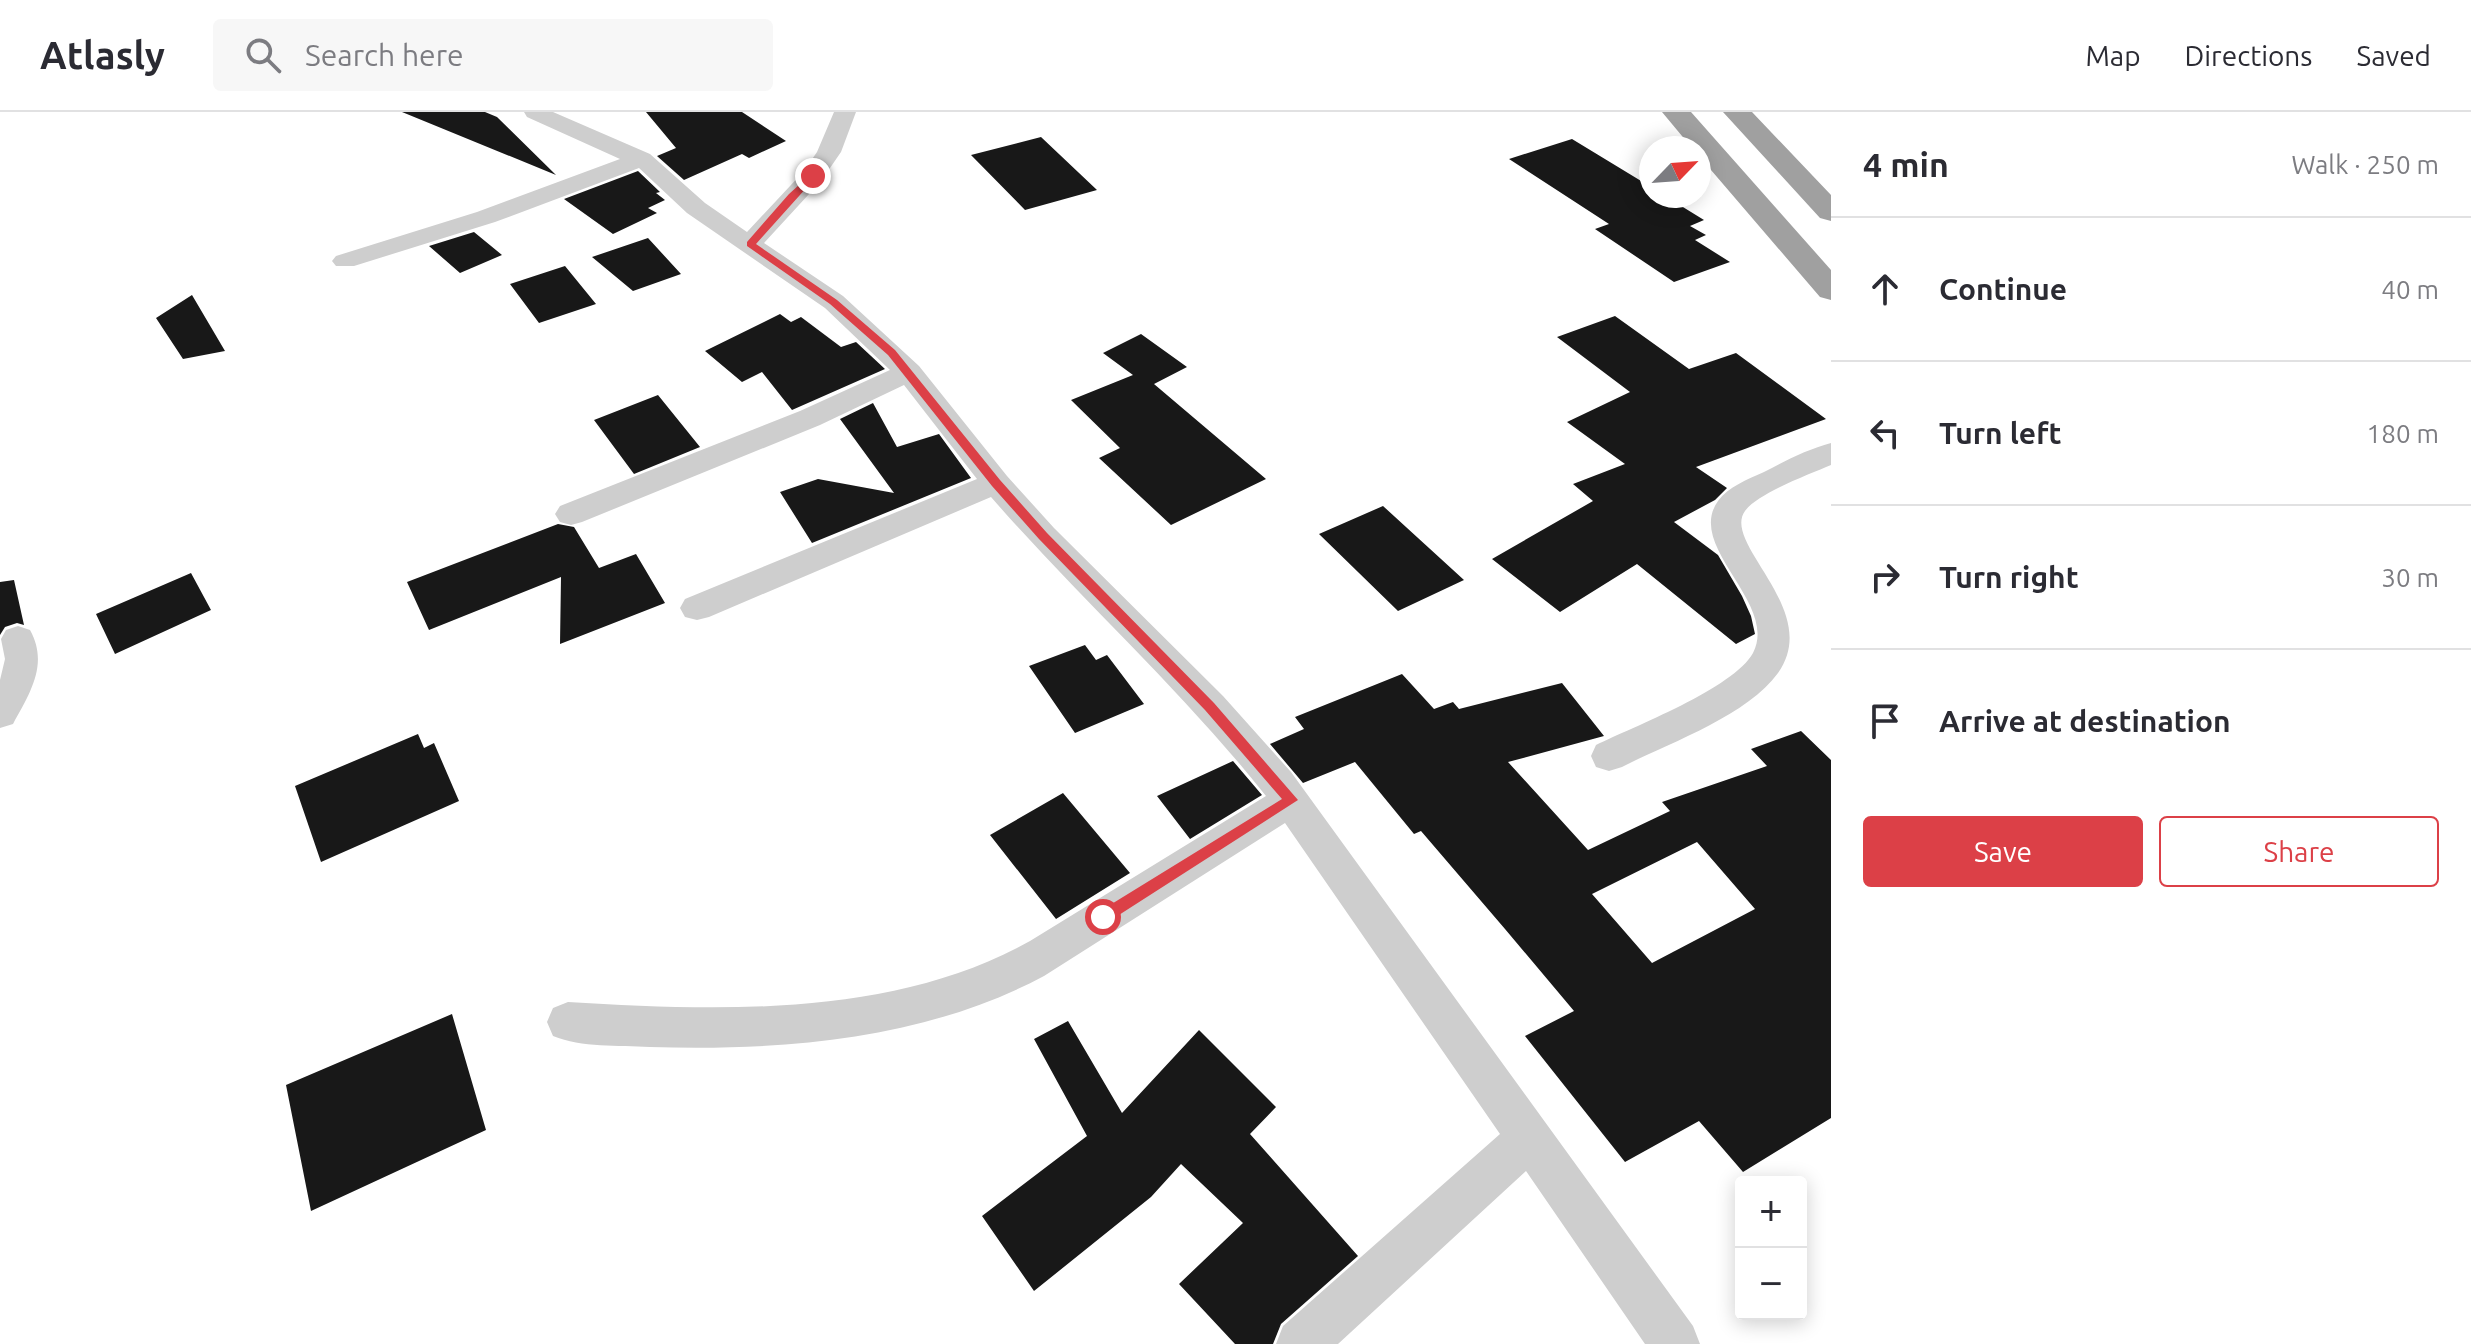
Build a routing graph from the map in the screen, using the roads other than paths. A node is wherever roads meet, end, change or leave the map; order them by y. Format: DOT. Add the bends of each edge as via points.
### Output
graph roads {
  1 [pos="535,112"];
  2 [pos="845,112"];
  3 [pos="1676,112"];
  4 [pos="1737,112"];
  5 [pos="642,159"];
  6 [pos="1831,212"];
  7 [pos="750,244"];
  8 [pos="345,261"];
  9 [pos="1831,290"];
  10 [pos="909,372"];
  11 [pos="1831,453"];
  12 [pos="996,483"];
  13 [pos="571,514"];
  14 [pos="697,608"];
  15 [pos="18,639"];
  16 [pos="0,714"];
  17 [pos="1609,756"];
  18 [pos="1291,800"];
  19 [pos="568,1022"];
  20 [pos="1528,1139"];
  21 [pos="1301,1344"];
  22 [pos="1675,1344"];
  1 -- 5 [label="street"];
  2 -- 7 [label="street" via="813,176"];
  3 -- 9 [label="highway"];
  4 -- 6 [label="highway"];
  5 -- 7 [label="street" via="696,208"];
  5 -- 8 [label="street" via="486,217"];
  7 -- 10 [label="street" via="834,302"];
  10 -- 12 [label="street"];
  10 -- 13 [label="street" via="810,418"];
  11 -- 17 [label="street" via="1751,491 1727,510 1724,522 1731,542 1769,612 1774,632 1774,649 1765,663 1729,694"];
  12 -- 14 [label="street"];
  12 -- 18 [label="street" via="1082,579 1210,706"];
  15 -- 16 [label="street" via="22,672"];
  18 -- 19 [label="street" via="1051,948 1003,975 945,997 886,1013 748,1026 653,1028"];
  18 -- 20 [label="street"];
  20 -- 21 [label="street"];
  20 -- 22 [label="street"];
}
